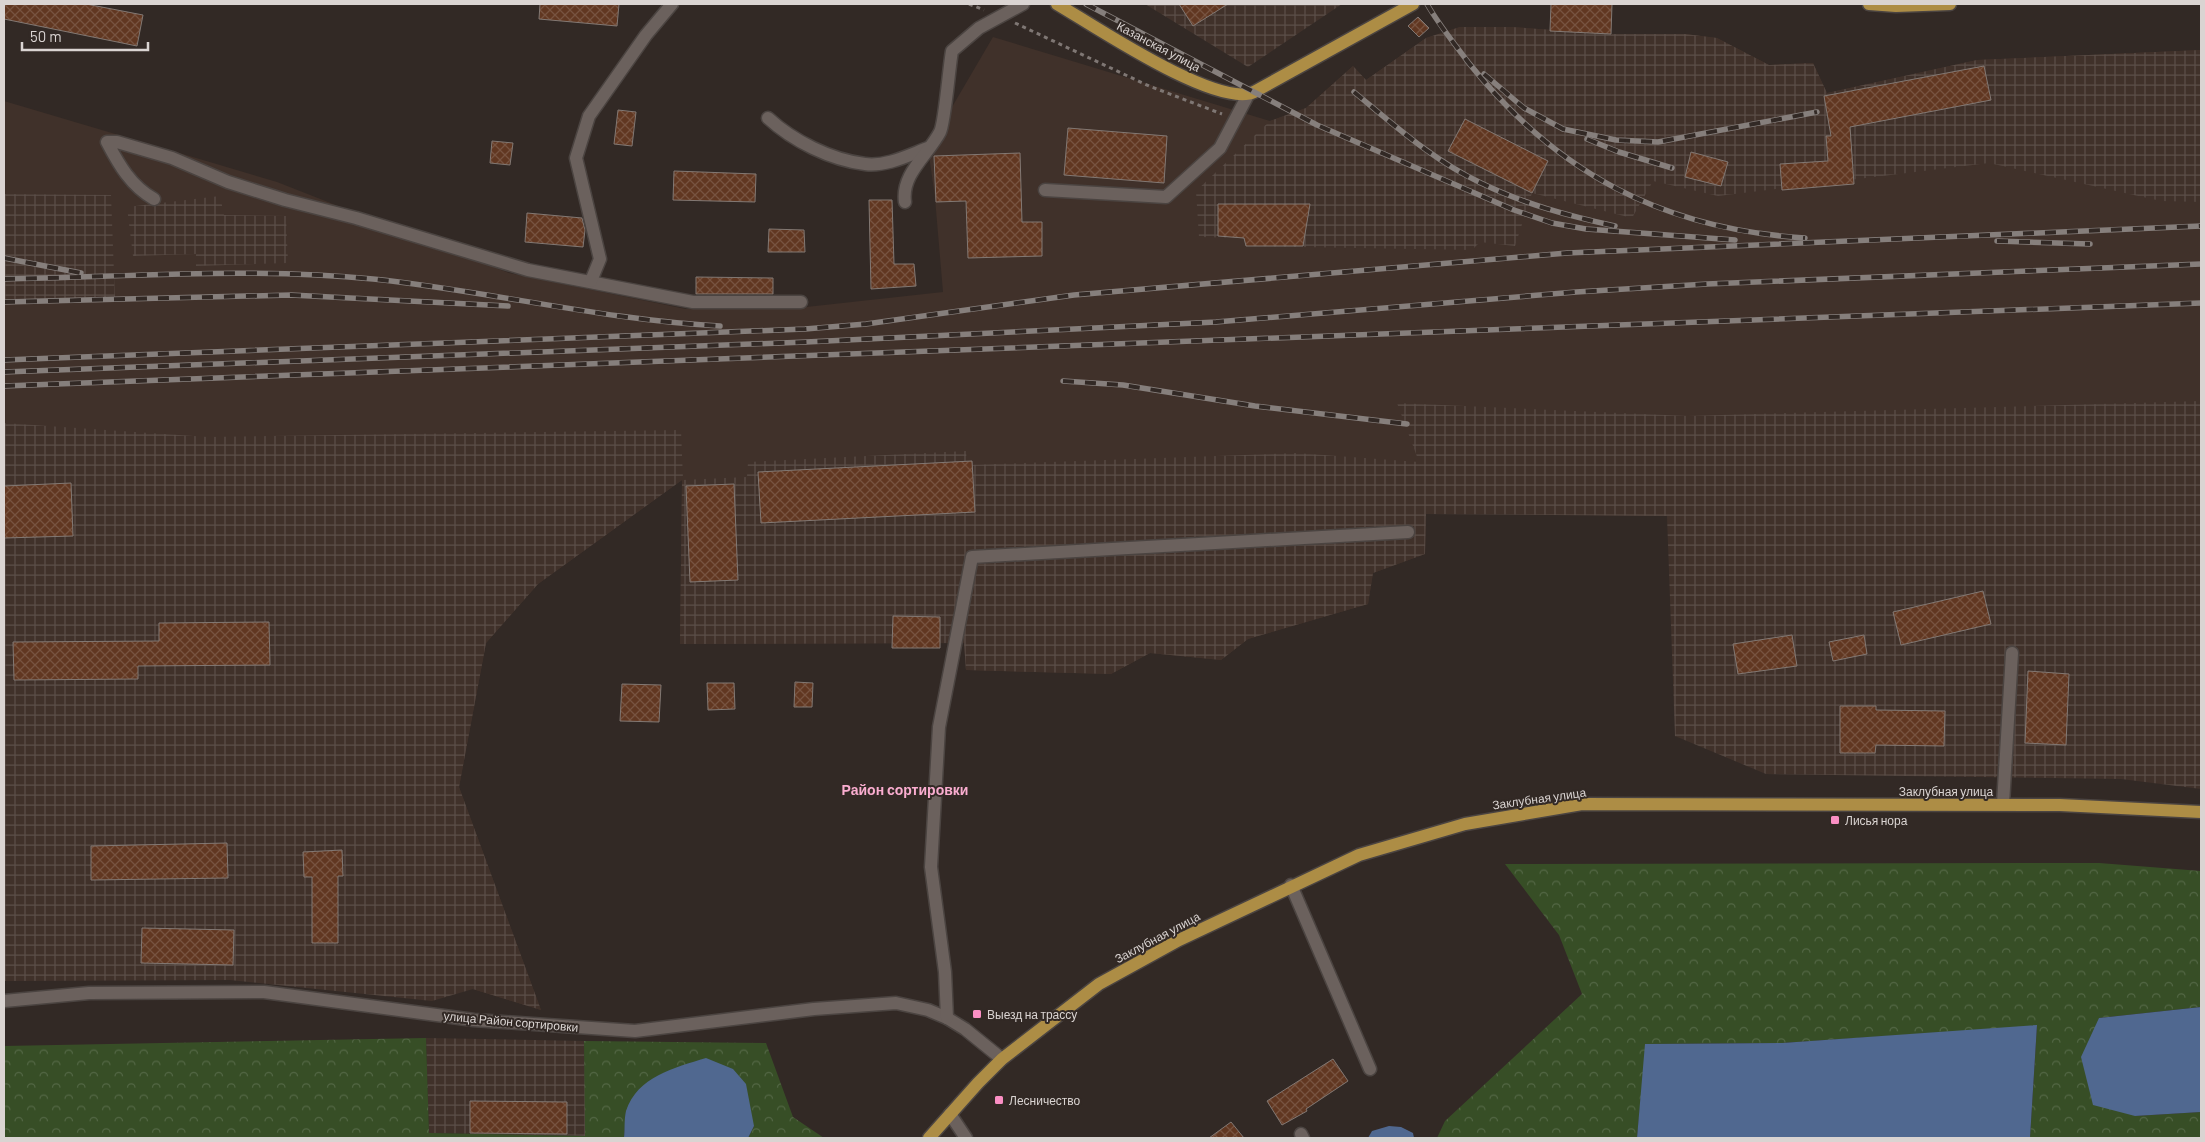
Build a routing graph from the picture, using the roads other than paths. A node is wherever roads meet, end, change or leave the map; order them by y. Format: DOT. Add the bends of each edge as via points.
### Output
graph roads {
  1 [pos="672,4"];
  2 [pos="1023,4"];
  3 [pos="1057,4"];
  4 [pos="1413,4"];
  5 [pos="1869,4"];
  6 [pos="1950,4"];
  7 [pos="1251,94"];
  8 [pos="768,118"];
  9 [pos="928,148"];
  10 [pos="1045,190"];
  11 [pos="154,199"];
  12 [pos="905,202"];
  13 [pos="591,281"];
  14 [pos="801,302"];
  15 [pos="1408,532"];
  16 [pos="2012,653"];
  17 [pos="2003,804"];
  18 [pos="2201,812"];
  19 [pos="1291,886"];
  20 [pos="4,1001"];
  21 [pos="947,1018"];
  22 [pos="1002,1059"];
  23 [pos="1370,1068"];
  24 [pos="950,1114"];
  25 [pos="929,1138"];
  26 [pos="966,1138"];
  1 -- 13 [label="street" via="589,116 576,158 600,259"];
  2 -- 9 [label="street" via="979,28 952,51 941,130"];
  3 -- 7 [label="main road, Казанская улица" via="1144,56 1192,80 1237,96"];
  4 -- 7 [label="main road"];
  5 -- 6 [label="main road"];
  7 -- 10 [label="street" via="1220,148 1166,197"];
  8 -- 9 [label="street" via="780,129 824,153 866,165 895,160"];
  9 -- 12 [label="street" via="904,191"];
  11 -- 13 [label="street" via="139,190 107,142 172,158 228,182 285,200 528,270"];
  13 -- 14 [label="street" via="693,302"];
  15 -- 21 [label="street" via="972,557 939,728 931,867 945,972"];
  16 -- 17 [label="street"];
  17 -- 18 [label="main road, Заклубная улица"];
  17 -- 19 [label="main road, Заклубная улица" via="1582,804 1464,824 1359,856"];
  19 -- 22 [label="main road, Заклубная улица" via="1179,940 1099,984"];
  19 -- 23 [label="street"];
  20 -- 21 [label="street, улица Район сортировки" via="89,993 264,992 474,1020 635,1031 896,1003"];
  21 -- 22 [label="street, улица Район сортировки"];
  22 -- 24 [label="main road, Заклубная улица"];
  24 -- 25 [label="main road, Заклубная улица"];
  24 -- 26 [label="street"];
}
